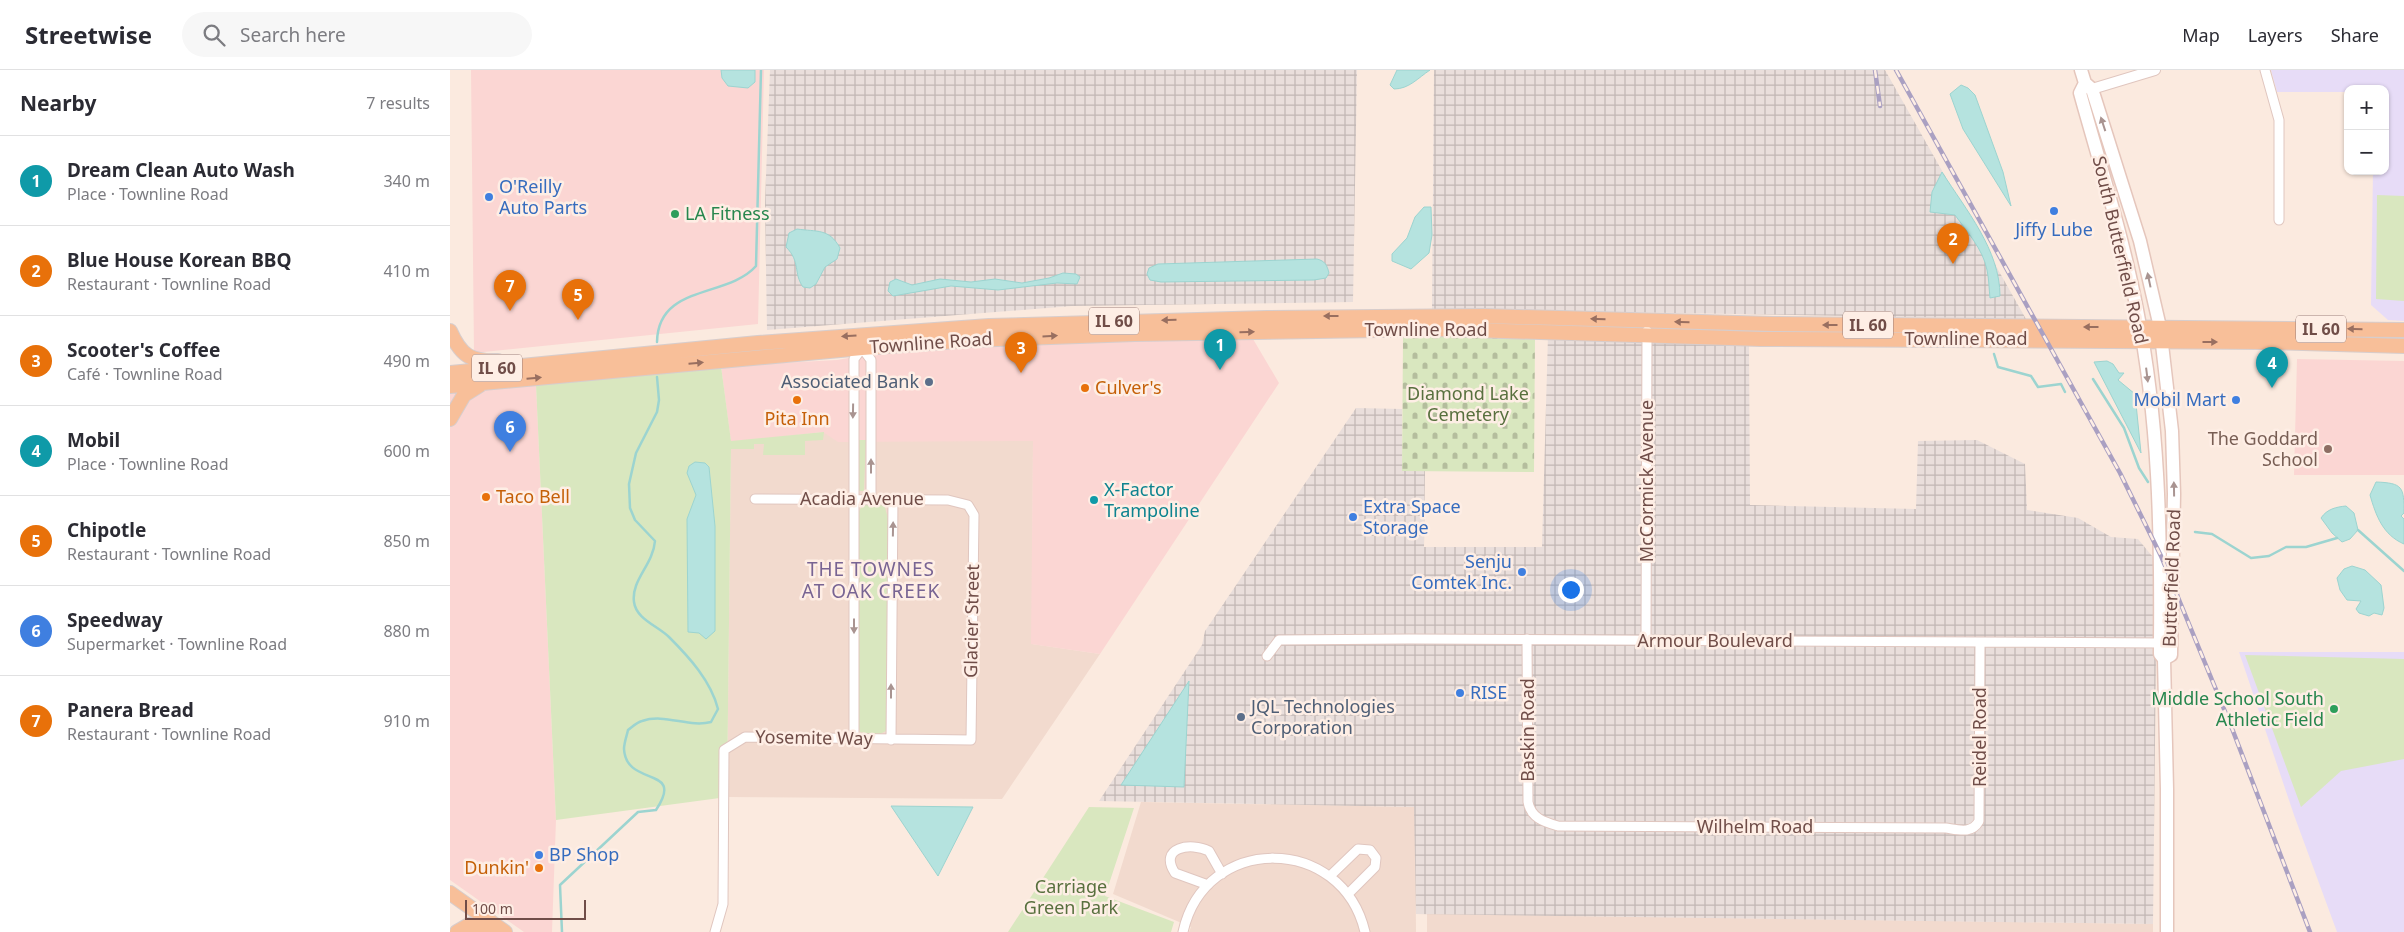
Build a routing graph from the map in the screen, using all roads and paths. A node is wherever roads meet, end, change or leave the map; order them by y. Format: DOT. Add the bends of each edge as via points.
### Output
graph roads {
  1 [pos="2081,70"];
  2 [pos="2155,70"];
  3 [pos="2265,70"];
  4 [pos="2088,86"];
  5 [pos="2279,220"];
  6 [pos="1647,328"];
  7 [pos="2404,330"];
  8 [pos="450,331"];
  9 [pos="2141,334"];
  10 [pos="2161,334"];
  11 [pos="862,348"];
  12 [pos="2400,348"];
  13 [pos="543,364"];
  14 [pos="450,373"];
  15 [pos="486,383"];
  16 [pos="450,386"];
  17 [pos="450,419"];
  18 [pos="755,498"];
  19 [pos="854,499"];
  20 [pos="871,499"];
  21 [pos="893,500"];
  22 [pos="968,504"];
  23 [pos="1528,639"];
  24 [pos="1646,640"];
  25 [pos="1980,643"];
  26 [pos="2165,643"];
  27 [pos="1267,656"];
  28 [pos="854,739"];
  29 [pos="891,740"];
  30 [pos="971,740"];
  31 [pos="1538,818"];
  32 [pos="1974,828"];
  33 [pos="1222,874"];
  34 [pos="1330,876"];
  35 [pos="1208,885"];
  36 [pos="450,893"];
  37 [pos="1348,894"];
  38 [pos="502,930"];
  39 [pos="457,932"];
  40 [pos="715,932"];
  41 [pos="1183,932"];
  42 [pos="1366,932"];
  43 [pos="2166,932"];
  1 -- 4 [label="main road, South Butterfield Road"];
  2 -- 4 [label="street"];
  3 -- 5 [label="street" via="2279,120"];
  4 -- 9 [label="main road, South Butterfield Road" via="2080,93 2113,211"];
  10 -- 4 [label="main road, South Butterfield Road, one-way" via="2140,241"];
  6 -- 9 [label="main road, Townline Road / IL 60"];
  11 -- 6 [label="main road, Townline Road / IL 60, one-way" via="1067,336"];
  6 -- 13 [label="main road, Townline Road / IL 60, one-way" via="1442,316 1050,322 758,343"];
  6 -- 24 [label="street, McCormick Avenue"];
  7 -- 10 [label="main road, Townline Road / IL 60, one-way"];
  8 -- 13 [label="main road" via="461,351 472,359"];
  9 -- 10 [label="main road, Townline Road / IL 60"];
  9 -- 26 [label="main road, South Butterfield Road, one-way" via="2155,443"];
  10 -- 12 [label="main road, Townline Road / IL 60, one-way"];
  26 -- 10 [label="main road, Butterfield Road, one-way" via="2174,494 2172,431"];
  15 -- 11 [label="main road, Townline Road / IL 60, one-way"];
  11 -- 19 [label="street, one-way" via="854,359"];
  20 -- 11 [label="street, one-way" via="870,360"];
  13 -- 14 [label="main road, Townline Road / IL 60"];
  15 -- 16 [label="main road, Townline Road / IL 60"];
  15 -- 17 [label="main road" via="464,395"];
  18 -- 19 [label="street, Acadia Avenue"];
  19 -- 20 [label="street, Acadia Avenue"];
  19 -- 28 [label="street, one-way"];
  20 -- 21 [label="street, Acadia Avenue"];
  21 -- 22 [label="street, Acadia Avenue" via="948,500"];
  29 -- 21 [label="street, one-way"];
  22 -- 30 [label="street, Glacier Street" via="974,515"];
  23 -- 24 [label="street, Armour Boulevard"];
  23 -- 27 [label="street, Armour Boulevard" via="1279,640"];
  23 -- 31 [label="street, Baskin Road" via="1528,802"];
  24 -- 25 [label="street, Armour Boulevard"];
  25 -- 26 [label="street, Armour Boulevard"];
  25 -- 32 [label="street, Reidel Road" via="1980,821"];
  26 -- 43 [label="main road, Butterfield Road" via="2171,655 2164,659"];
  28 -- 29 [label="street, Yosemite Way"];
  28 -- 40 [label="street, Yosemite Way" via="745,737 724,750 723,904"];
  29 -- 30 [label="street, Yosemite Way"];
  31 -- 32 [label="street, Wilhelm Road" via="1558,826 1936,828 1967,831"];
  33 -- 34 [label="street" via="1253,860 1286,858 1315,867"];
  33 -- 35 [label="street"];
  33 -- 35 [label="street" via="1209,851 1187,846 1177,849 1171,863 1175,873"];
  34 -- 37 [label="street"];
  34 -- 37 [label="street" via="1358,849 1367,848 1374,854 1375,866"];
  35 -- 41 [label="street" via="1192,906"];
  36 -- 38 [label="main road"];
  37 -- 42 [label="street"];
  38 -- 39 [label="main road" via="469,925"];
}
